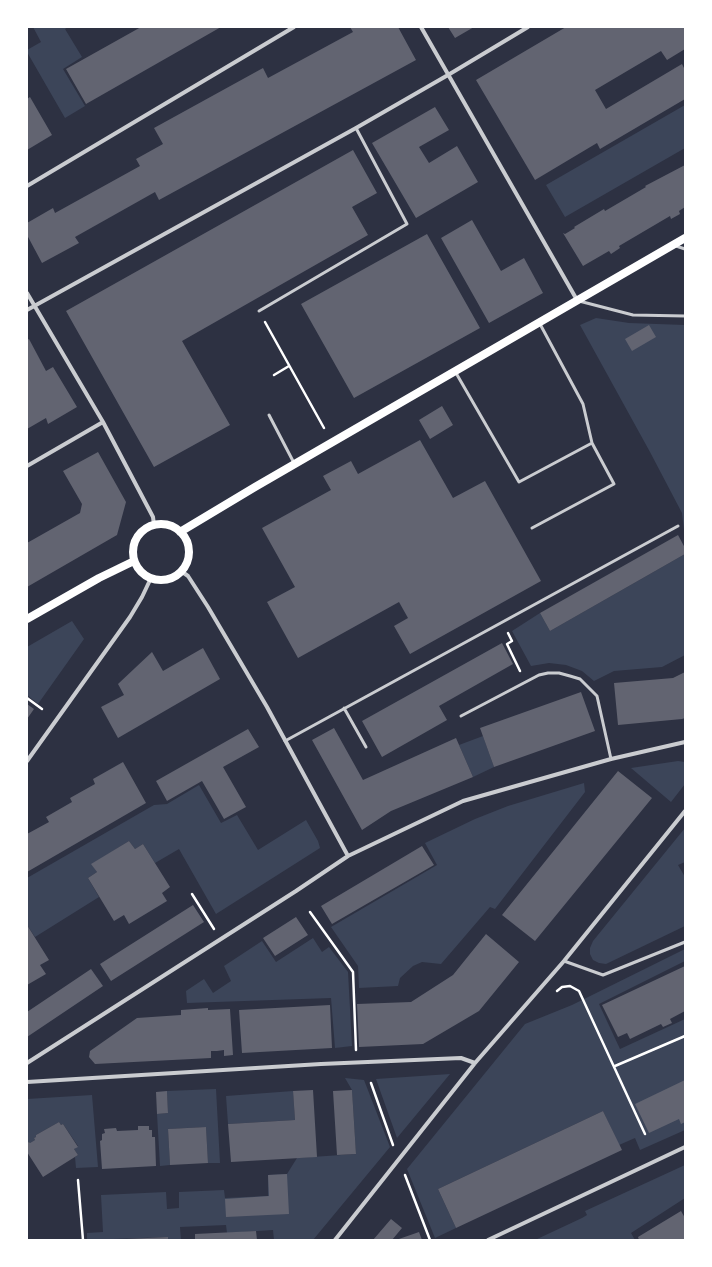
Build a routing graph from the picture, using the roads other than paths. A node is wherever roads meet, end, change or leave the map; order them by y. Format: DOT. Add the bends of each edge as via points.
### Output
graph roads {
  1 [pos="294,27"];
  2 [pos="420,27"];
  3 [pos="528,27"];
  4 [pos="448,75"];
  5 [pos="356,128"];
  6 [pos="27,186"];
  7 [pos="685,238"];
  8 [pos="674,245"];
  9 [pos="685,249"];
  10 [pos="27,293"];
  11 [pos="577,301"];
  12 [pos="34,306"];
  13 [pos="27,310"];
  14 [pos="259,311"];
  15 [pos="685,316"];
  16 [pos="539,322"];
  17 [pos="455,371"];
  18 [pos="269,415"];
  19 [pos="103,422"];
  20 [pos="592,443"];
  21 [pos="295,464"];
  22 [pos="27,466"];
  23 [pos="154,525"];
  24 [pos="678,526"];
  25 [pos="532,528"];
  26 [pos="180,532"];
  27 [pos="134,561"];
  28 [pos="181,571"];
  29 [pos="151,578"];
  30 [pos="27,619"];
  31 [pos="344,708"];
  32 [pos="461,716"];
  33 [pos="285,741"];
  34 [pos="685,742"];
  35 [pos="366,747"];
  36 [pos="611,759"];
  37 [pos="27,761"];
  38 [pos="685,812"];
  39 [pos="348,856"];
  40 [pos="685,942"];
  41 [pos="564,961"];
  42 [pos="27,1063"];
  43 [pos="475,1063"];
  44 [pos="27,1082"];
  45 [pos="685,1147"];
  46 [pos="335,1240"];
  47 [pos="488,1240"];
  1 -- 6 [label="street"];
  2 -- 4 [label="street"];
  3 -- 4 [label="street"];
  4 -- 5 [label="street"];
  4 -- 11 [label="street"];
  5 -- 12 [label="street"];
  5 -- 14 [label="lane" via="407,224"];
  7 -- 8 [label="main road"];
  8 -- 9 [label="lane"];
  8 -- 11 [label="main road"];
  10 -- 12 [label="street"];
  11 -- 15 [label="lane" via="633,315"];
  11 -- 16 [label="main road"];
  12 -- 13 [label="street"];
  12 -- 19 [label="street"];
  16 -- 17 [label="main road"];
  16 -- 20 [label="lane" via="583,404"];
  17 -- 20 [label="lane" via="519,482"];
  17 -- 21 [label="main road"];
  18 -- 21 [label="lane"];
  19 -- 22 [label="street"];
  19 -- 23 [label="street" via="153,517"];
  20 -- 25 [label="lane" via="614,484"];
  21 -- 26 [label="main road"];
  23 -- 26 [label="main road" via="168,525"];
  23 -- 27 [label="main road" via="146,528 134,543"];
  24 -- 31 [label="lane"];
  26 -- 28 [label="main road" via="185,538 188,551 188,558"];
  27 -- 29 [label="main road" via="138,568"];
  27 -- 30 [label="main road"];
  28 -- 29 [label="main road" via="167,579"];
  28 -- 33 [label="street" via="188,576 208,608"];
  29 -- 37 [label="street" via="130,617"];
  31 -- 33 [label="lane"];
  31 -- 35 [label="lane"];
  32 -- 36 [label="lane" via="539,675 559,673 570,676 580,679 597,696"];
  33 -- 39 [label="street"];
  34 -- 36 [label="street"];
  36 -- 39 [label="street" via="463,801"];
  38 -- 41 [label="street"];
  39 -- 42 [label="street"];
  40 -- 41 [label="lane" via="603,975"];
  41 -- 43 [label="street"];
  43 -- 44 [label="street" via="461,1058"];
  43 -- 46 [label="street"];
  45 -- 47 [label="street"];
}
